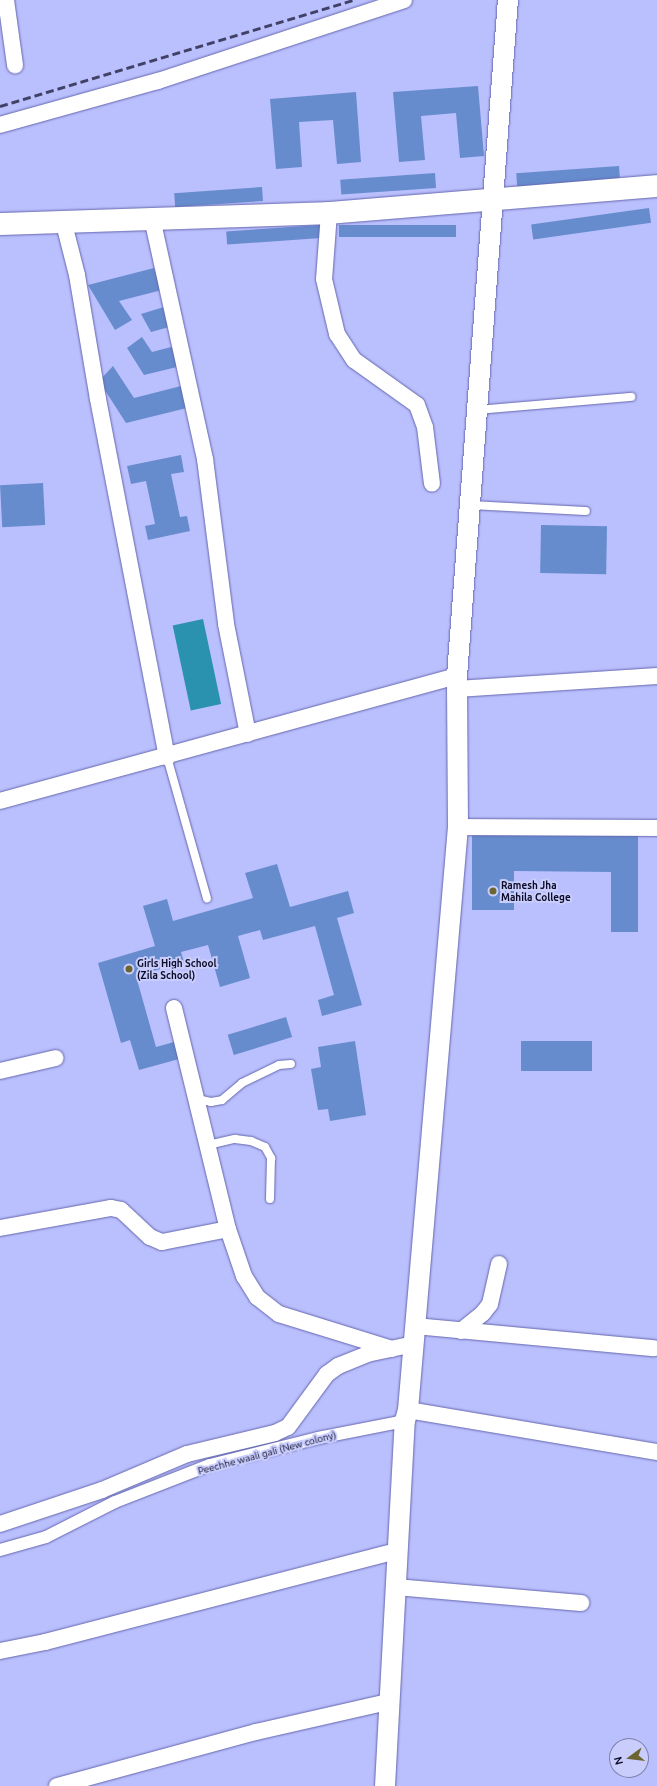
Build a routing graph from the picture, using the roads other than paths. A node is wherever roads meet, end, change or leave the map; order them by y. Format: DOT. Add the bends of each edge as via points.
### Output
graph roads {
  1 [pos="6,0"];
  2 [pos="404,0"];
  3 [pos="508,0"];
  4 [pos="14,65"];
  5 [pos="0,126"];
  6 [pos="657,186"];
  7 [pos="495,200"];
  8 [pos="329,213"];
  9 [pos="152,218"];
  10 [pos="62,220"];
  11 [pos="0,224"];
  12 [pos="631,397"];
  13 [pos="478,410"];
  14 [pos="432,484"];
  15 [pos="470,506"];
  16 [pos="586,511"];
  17 [pos="657,676"];
  18 [pos="457,682"];
  19 [pos="248,734"];
  20 [pos="167,757"];
  21 [pos="0,801"];
  22 [pos="458,827"];
  23 [pos="657,828"];
  24 [pos="207,898"];
  25 [pos="174,1008"];
  26 [pos="56,1058"];
  27 [pos="291,1064"];
  28 [pos="0,1071"];
  29 [pos="197,1099"];
  30 [pos="208,1145"];
  31 [pos="270,1199"];
  32 [pos="0,1228"];
  33 [pos="228,1229"];
  34 [pos="499,1264"];
  35 [pos="461,1331"];
  36 [pos="414,1335"];
  37 [pos="654,1348"];
  38 [pos="392,1349"];
  39 [pos="406,1416"];
  40 [pos="657,1452"];
  41 [pos="0,1524"];
  42 [pos="0,1550"];
  43 [pos="397,1551"];
  44 [pos="395,1587"];
  45 [pos="581,1603"];
  46 [pos="0,1651"];
  47 [pos="388,1702"];
  48 [pos="57,1786"];
  49 [pos="387,1786"];
  1 -- 4 [label="street"];
  2 -- 5 [label="street" via="158,81"];
  3 -- 7 [label="street"];
  6 -- 7 [label="main road"];
  7 -- 8 [label="main road"];
  7 -- 13 [label="street"];
  8 -- 9 [label="main road"];
  8 -- 14 [label="street" via="324,279 337,334 354,360 418,405 425,427"];
  9 -- 10 [label="main road"];
  9 -- 19 [label="street" via="205,459 226,624"];
  10 -- 11 [label="main road"];
  10 -- 20 [label="street" via="77,275 98,399"];
  12 -- 13 [label="lane"];
  13 -- 15 [label="street"];
  15 -- 16 [label="lane"];
  15 -- 18 [label="street"];
  17 -- 18 [label="street"];
  18 -- 19 [label="street"];
  18 -- 22 [label="street"];
  19 -- 20 [label="street"];
  20 -- 21 [label="street"];
  20 -- 24 [label="lane"];
  22 -- 23 [label="street"];
  22 -- 36 [label="street"];
  25 -- 29 [label="street"];
  26 -- 28 [label="street"];
  27 -- 29 [label="lane" via="279,1065 242,1083 222,1100 211,1102"];
  29 -- 30 [label="street"];
  30 -- 31 [label="lane" via="235,1139 251,1141 265,1147 271,1158"];
  30 -- 33 [label="street"];
  32 -- 33 [label="street" via="111,1208 121,1210 150,1237 162,1242"];
  33 -- 38 [label="street" via="244,1276 268,1308 296,1320"];
  34 -- 35 [label="street" via="490,1304"];
  35 -- 36 [label="street"];
  35 -- 37 [label="street"];
  36 -- 38 [label="street"];
  36 -- 39 [label="street"];
  38 -- 41 [label="street" via="367,1354 338,1366 327,1374 288,1427 275,1433 186,1454 102,1490"];
  39 -- 40 [label="street"];
  39 -- 42 [label="street, Peechhe waali gali (New colony)" via="210,1465 115,1502 46,1537"];
  39 -- 43 [label="street"];
  43 -- 44 [label="street"];
  43 -- 46 [label="street" via="44,1642"];
  44 -- 45 [label="street"];
  44 -- 47 [label="street"];
  47 -- 48 [label="street" via="256,1732"];
  47 -- 49 [label="street"];
}
